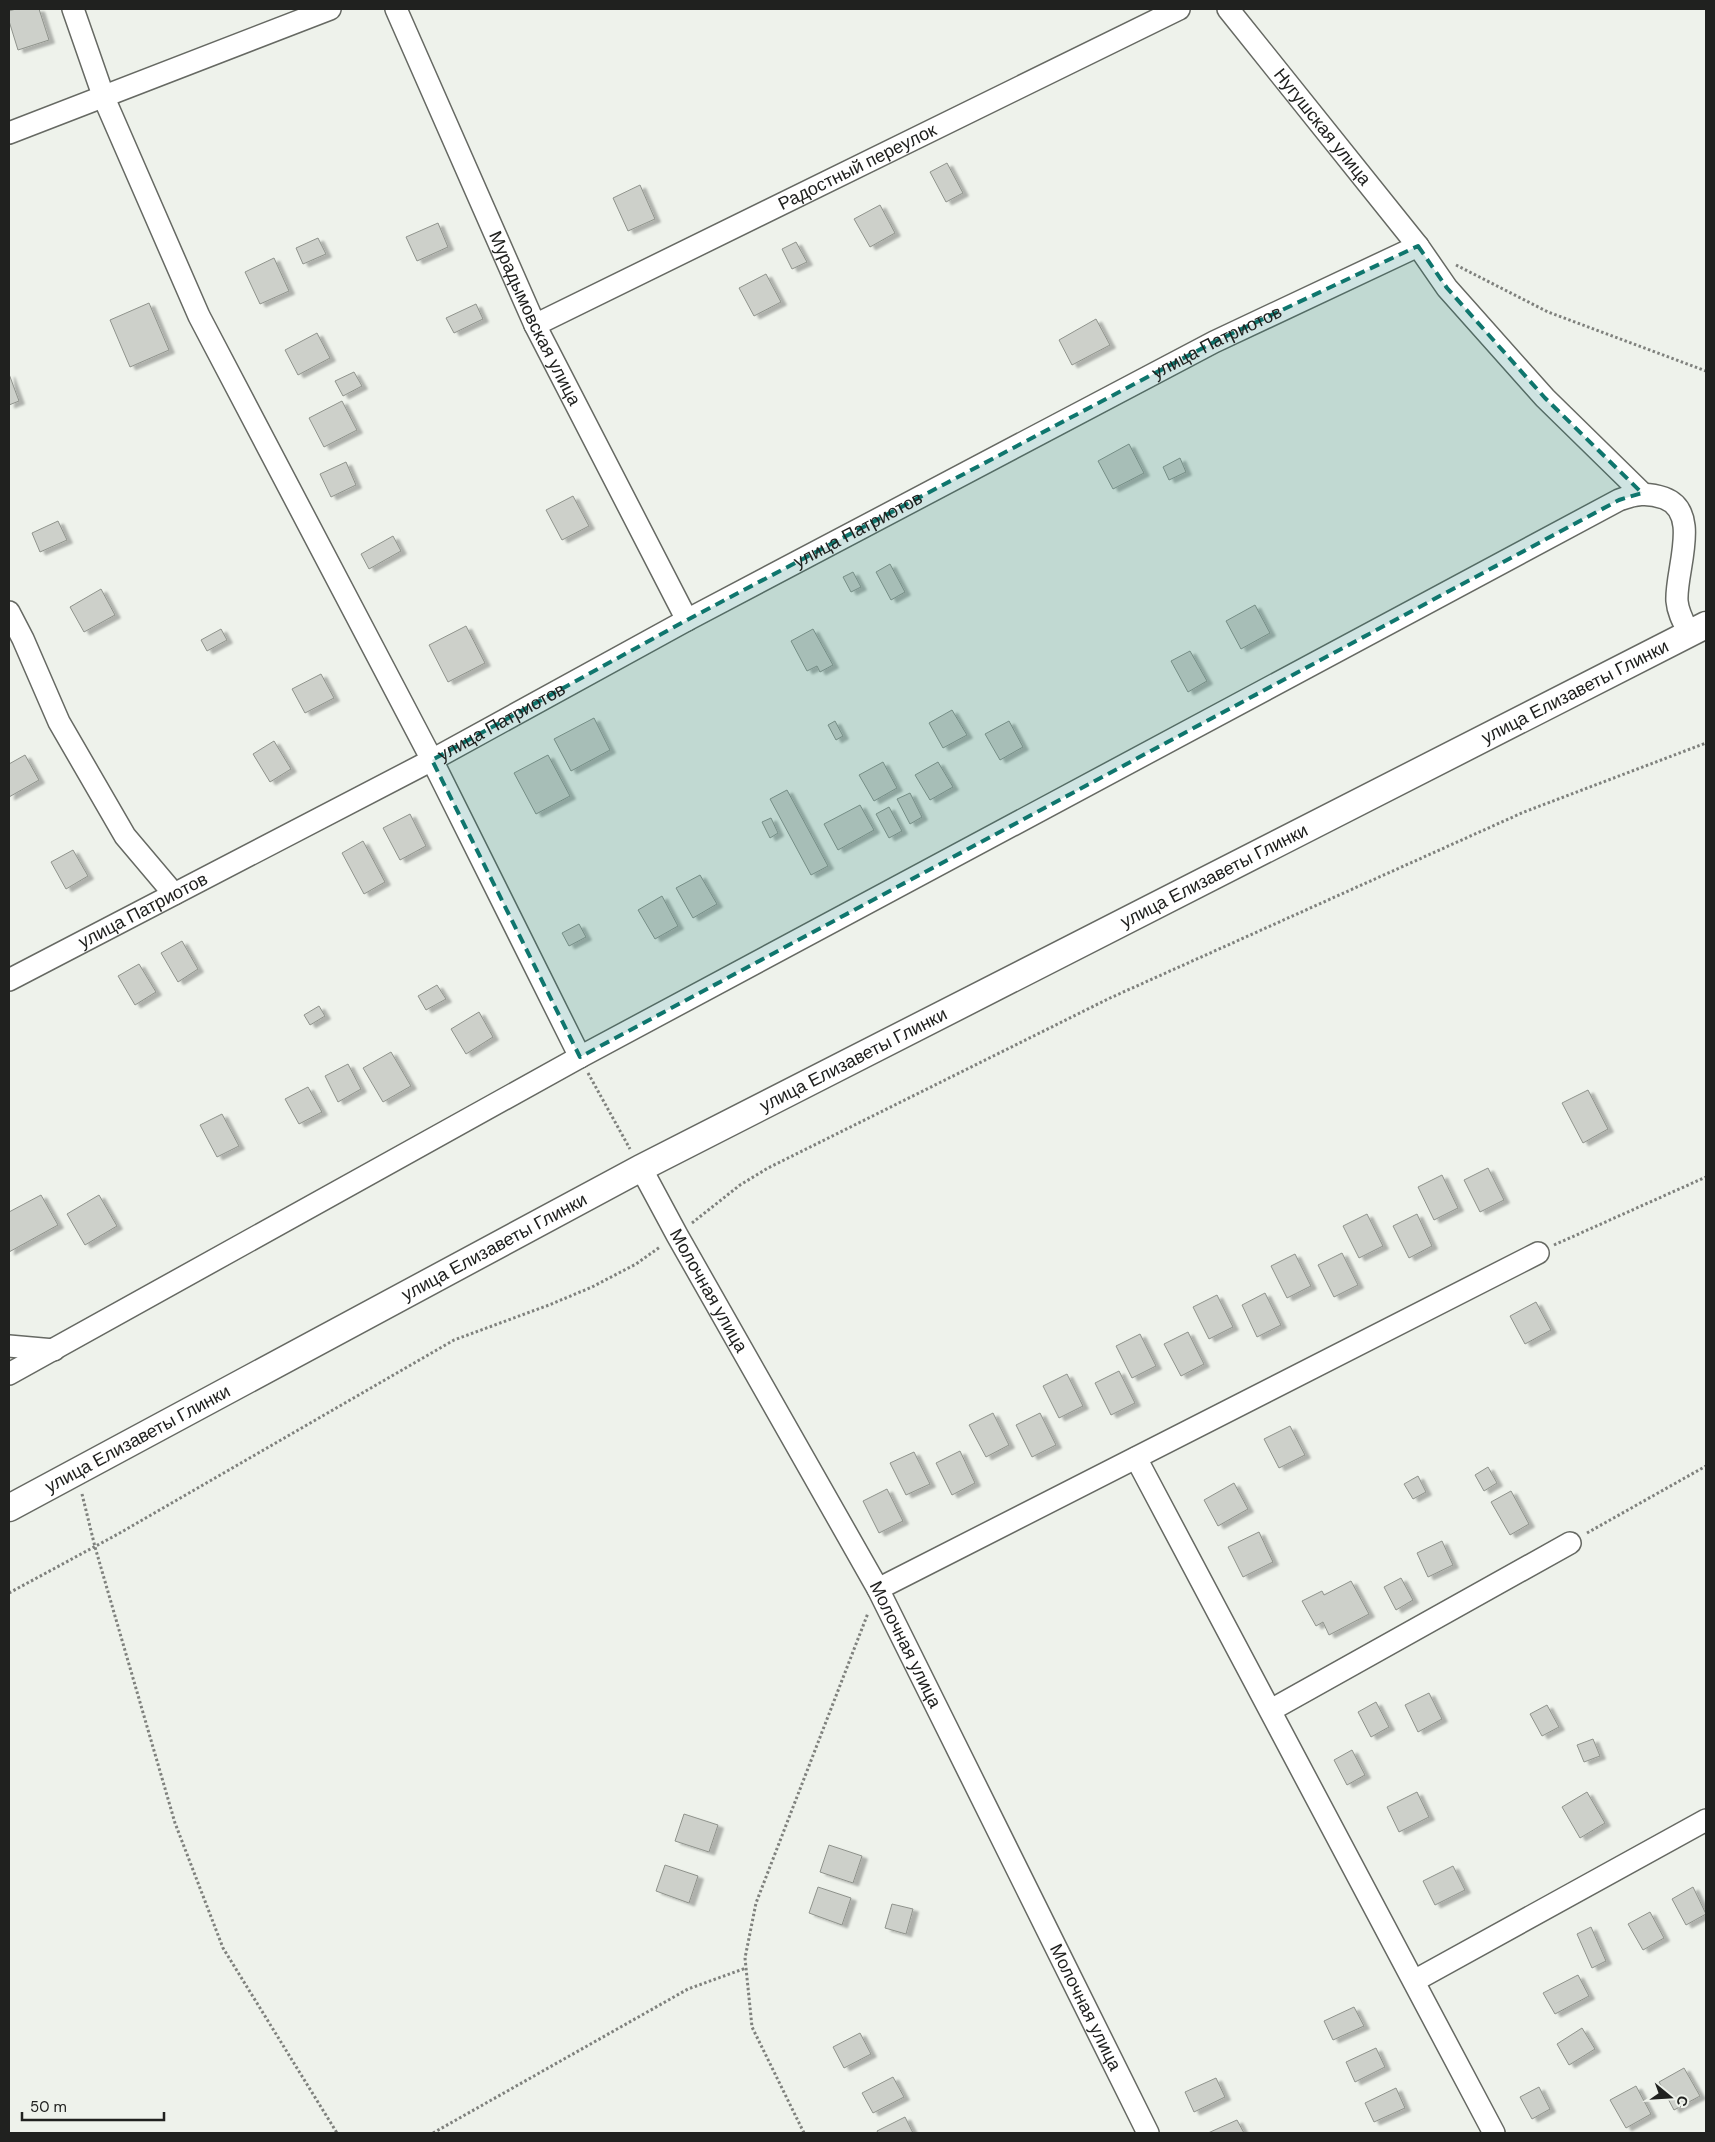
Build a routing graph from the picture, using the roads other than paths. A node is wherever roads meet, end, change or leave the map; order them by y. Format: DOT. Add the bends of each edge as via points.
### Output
graph roads {
  1 [pos="73,9"];
  2 [pos="330,9"];
  3 [pos="396,9"];
  4 [pos="1179,9"];
  5 [pos="1228,9"];
  6 [pos="104,98"];
  7 [pos="9,133"];
  8 [pos="1418,246"];
  9 [pos="535,325"];
  10 [pos="1642,493"];
  11 [pos="9,612"];
  12 [pos="687,620"];
  13 [pos="1698,629"];
  14 [pos="432,760"];
  15 [pos="174,894"];
  16 [pos="9,980"];
  17 [pos="580,1057"];
  18 [pos="641,1168"];
  19 [pos="1538,1253"];
  20 [pos="9,1346"];
  21 [pos="54,1350"];
  22 [pos="9,1374"];
  23 [pos="1136,1458"];
  24 [pos="9,1508"];
  25 [pos="1570,1543"];
  26 [pos="878,1589"];
  27 [pos="1271,1710"];
  28 [pos="1706,1820"];
  29 [pos="1414,1981"];
  30 [pos="1148,2133"];
  31 [pos="1494,2133"];
  1 -- 6 [label="street"];
  2 -- 6 [label="street"];
  3 -- 9 [label="street, Мурадымовская улица"];
  4 -- 9 [label="street, Радостный переулок"];
  5 -- 8 [label="street, Нугушская улица"];
  6 -- 7 [label="street"];
  6 -- 14 [label="street" via="199,316"];
  8 -- 10 [label="street" via="1447,288 1532,383"];
  8 -- 12 [label="street, улица Патриотов" via="1214,342"];
  9 -- 12 [label="street, Мурадымовская улица"];
  10 -- 13 [label="street" via="1668,499 1677,505 1681,513 1684,542 1678,610"];
  10 -- 17 [label="street" via="1619,500"];
  11 -- 15 [label="street" via="59,722 125,836"];
  12 -- 14 [label="street, улица Патриотов"];
  13 -- 18 [label="street, улица Елизаветы Глинки"];
  14 -- 15 [label="street, улица Патриотов"];
  14 -- 17 [label="street"];
  15 -- 16 [label="street, улица Патриотов"];
  17 -- 21 [label="street"];
  18 -- 24 [label="street, улица Елизаветы Глинки"];
  18 -- 26 [label="street, Молочная улица" via="676,1236"];
  19 -- 23 [label="street"];
  20 -- 21 [label="street"];
  21 -- 22 [label="street"];
  23 -- 26 [label="street"];
  23 -- 27 [label="street"];
  25 -- 27 [label="street"];
  26 -- 30 [label="street, Молочная улица"];
  27 -- 29 [label="street"];
  28 -- 29 [label="street"];
  29 -- 31 [label="street"];
}
